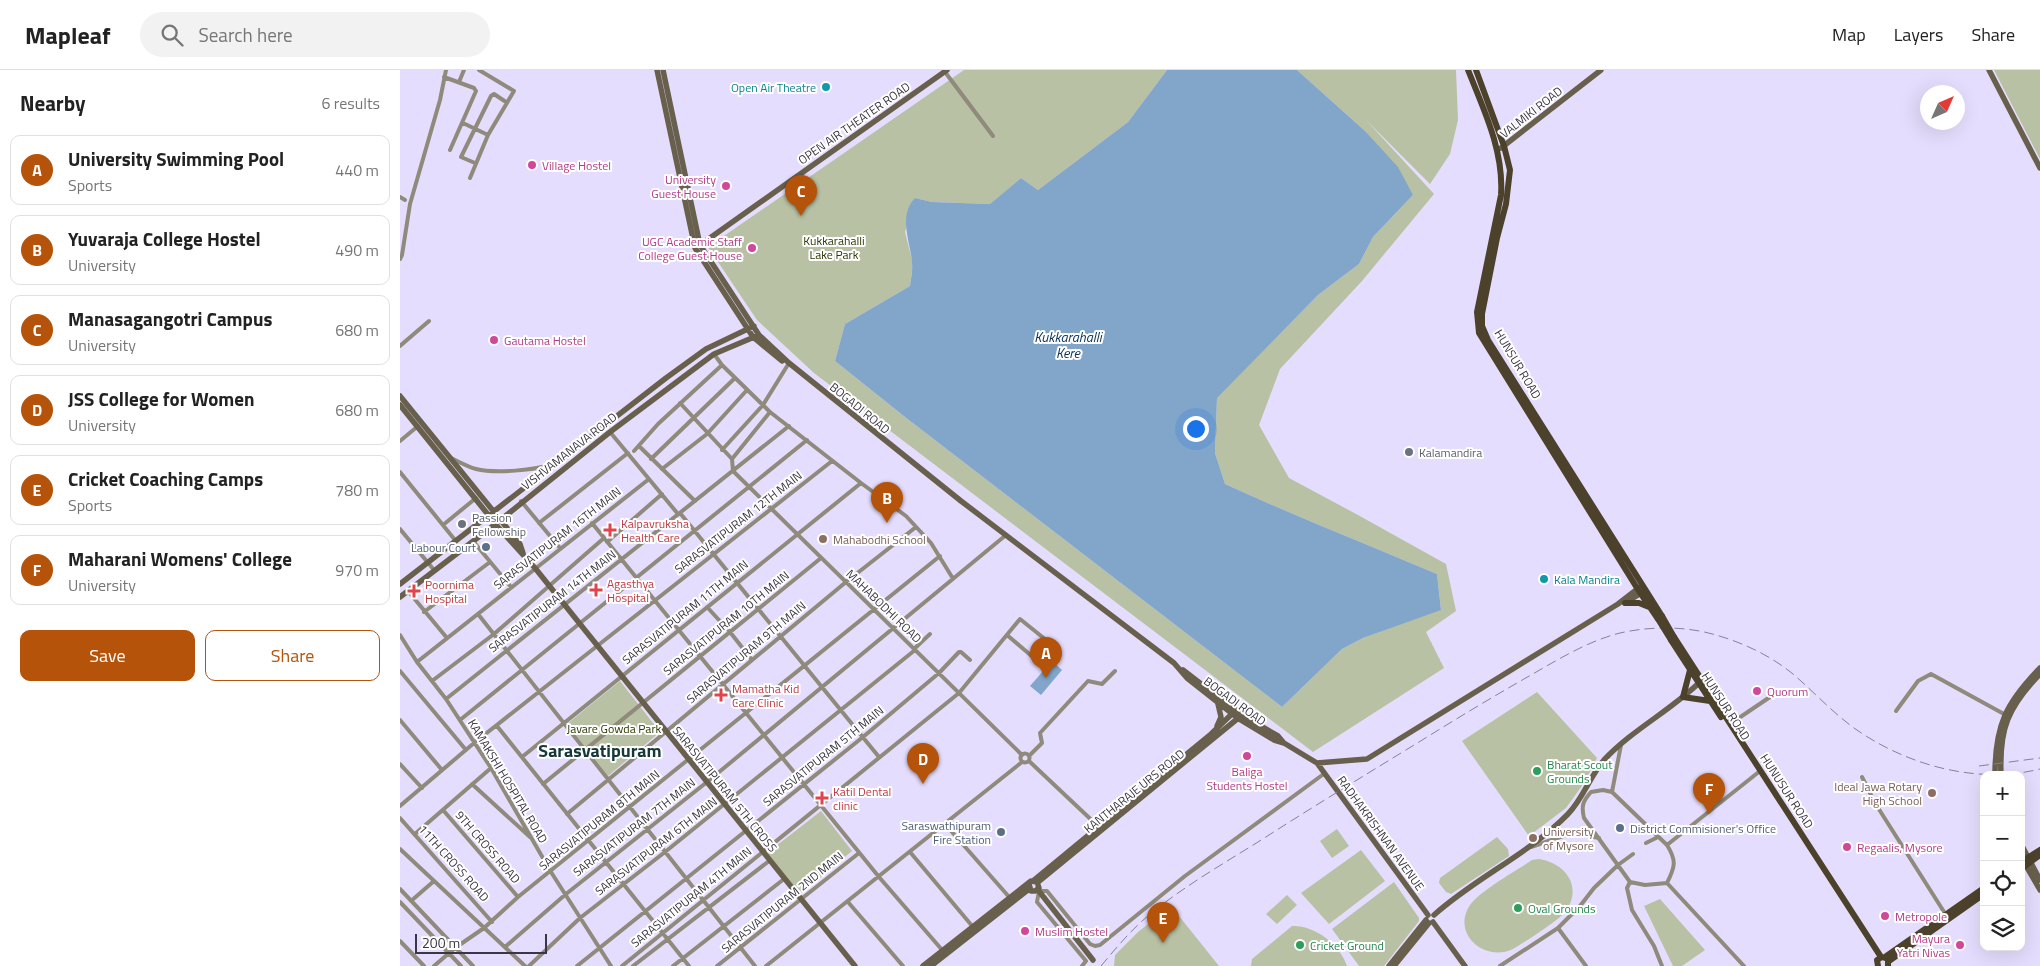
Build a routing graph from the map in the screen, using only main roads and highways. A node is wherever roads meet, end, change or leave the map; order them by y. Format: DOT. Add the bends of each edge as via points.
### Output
graph roads {
  1 [pos="1468,70"];
  2 [pos="1476,70"];
  3 [pos="1642,589"];
  4 [pos="1622,604"];
  5 [pos="1650,607"];
  6 [pos="1660,618"];
  7 [pos="1673,638"];
  8 [pos="1690,670"];
  9 [pos="1700,682"];
  10 [pos="1710,701"];
  11 [pos="1759,772"];
  12 [pos="2040,850"];
  13 [pos="2040,855"];
  14 [pos="2025,862"];
  15 [pos="1980,891"];
  16 [pos="1980,897"];
  17 [pos="1881,962"];
  1 -- 3 [label="main road" via="1498,151 1502,176 1477,312 1479,333"];
  2 -- 3 [label="main road, HUNSUR ROAD" via="1510,170 1482,326"];
  3 -- 5 [label="main road"];
  3 -- 6 [label="main road, HUNSUR ROAD"];
  4 -- 5 [label="main road"];
  5 -- 6 [label="main road"];
  6 -- 7 [label="main road, HUNSUR ROAD, bridge"];
  7 -- 8 [label="main road, HUNSUR ROAD"];
  7 -- 9 [label="main road, HUNUSUR ROAD"];
  8 -- 9 [label="main road, HUNSUR ROAD"];
  8 -- 10 [label="main road" via="1683,697"];
  9 -- 10 [label="main road, HUNSUR ROAD"];
  9 -- 11 [label="main road, HUNUSUR ROAD"];
  10 -- 11 [label="main road, HUNSUR ROAD"];
  11 -- 17 [label="main road, HUNUSUR ROAD"];
  12 -- 14 [label="main road"];
  13 -- 14 [label="main road"];
  15 -- 17 [label="main road"];
  16 -- 17 [label="main road"];
}
